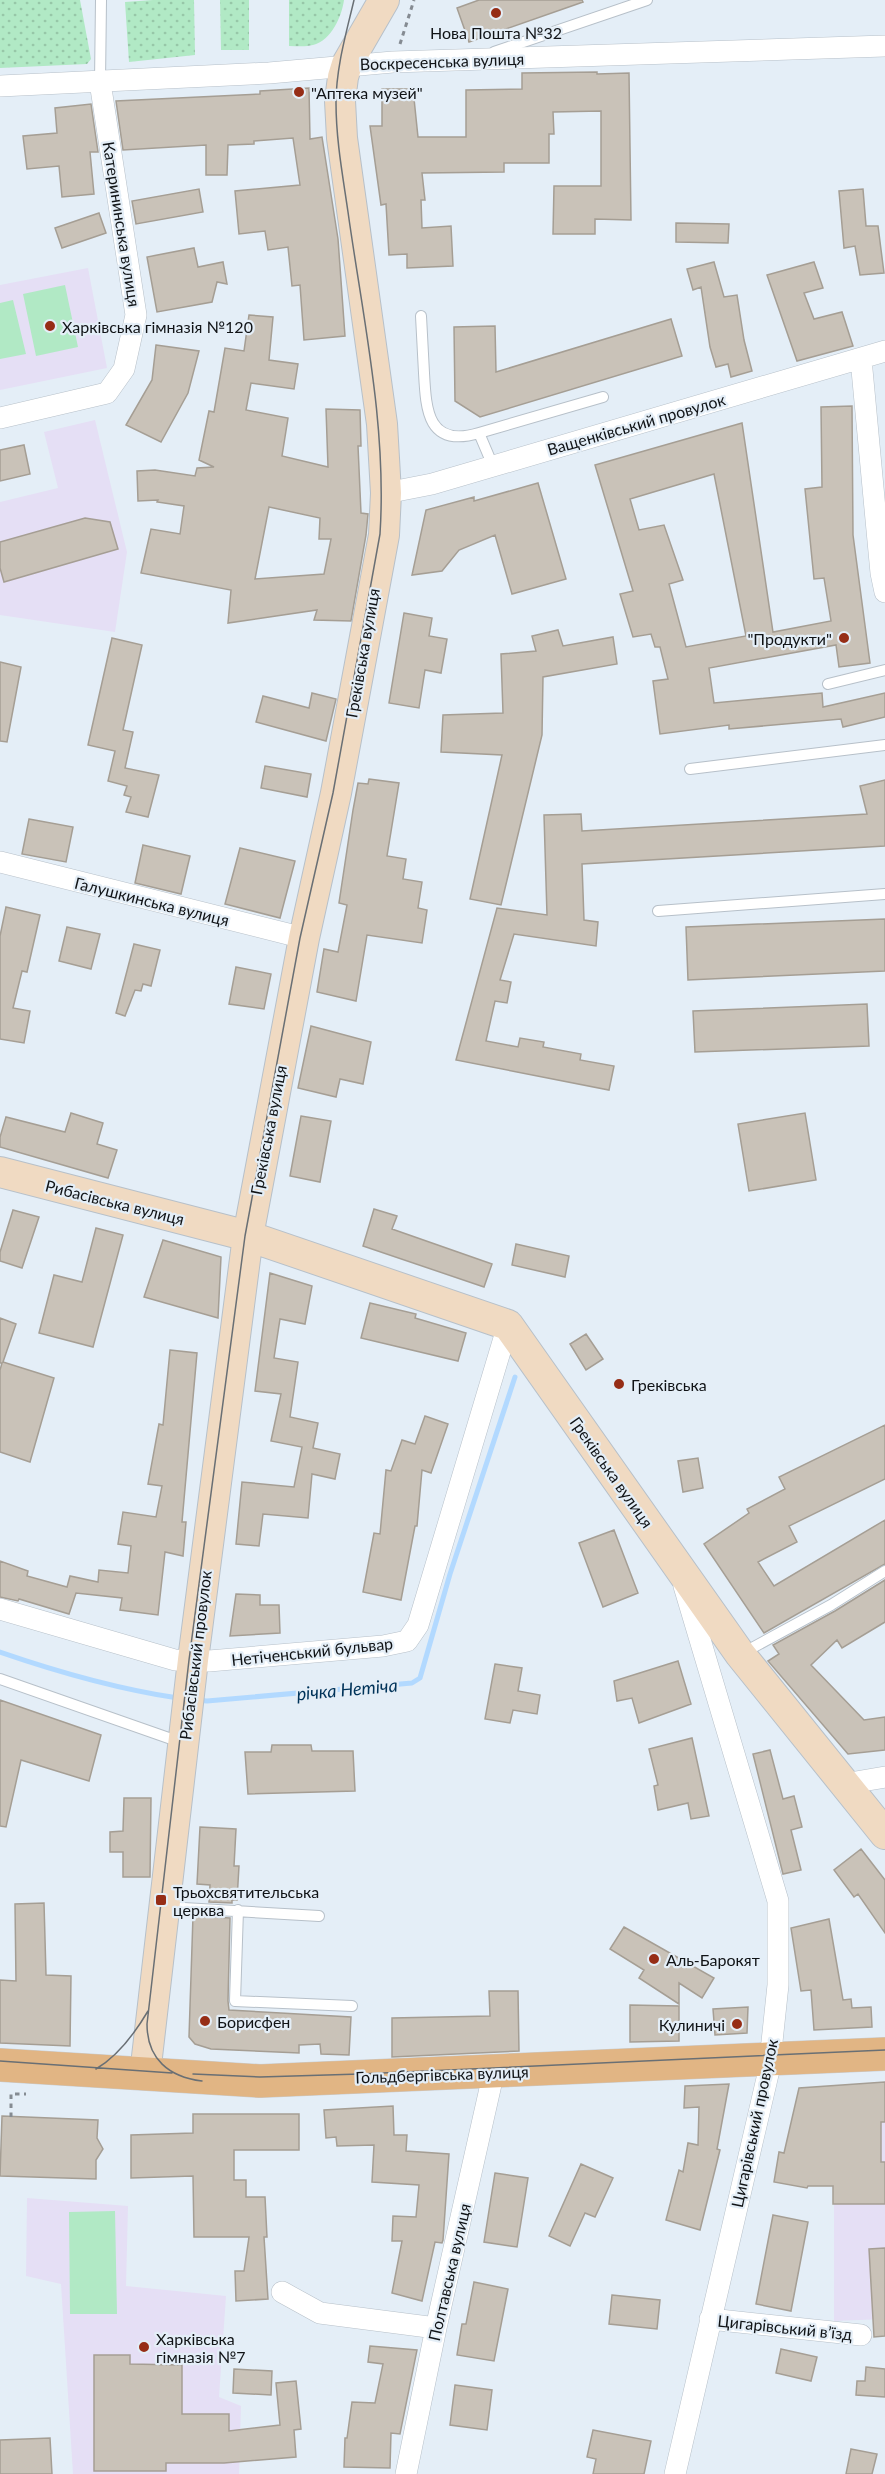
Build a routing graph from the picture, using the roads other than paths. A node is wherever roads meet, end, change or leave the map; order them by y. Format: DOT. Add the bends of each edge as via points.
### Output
graph roads {
  1 [pos="101,0"];
  2 [pos="384,0"];
  3 [pos="647,0"];
  4 [pos="885,46"];
  5 [pos="471,59"];
  6 [pos="347,64"];
  7 [pos="100,82"];
  8 [pos="0,86"];
  9 [pos="421,316"];
  10 [pos="885,351"];
  11 [pos="861,359"];
  12 [pos="603,397"];
  13 [pos="0,418"];
  14 [pos="479,433"];
  15 [pos="493,466"];
  16 [pos="386,493"];
  17 [pos="885,592"];
  18 [pos="885,670"];
  19 [pos="828,684"];
  20 [pos="885,745"];
  21 [pos="690,770"];
  22 [pos="0,862"];
  23 [pos="885,894"];
  24 [pos="658,911"];
  25 [pos="304,938"];
  26 [pos="0,1172"];
  27 [pos="239,1234"];
  28 [pos="508,1325"];
  29 [pos="678,1565"];
  30 [pos="885,1570"];
  31 [pos="0,1609"];
  32 [pos="740,1654"];
  33 [pos="193,1660"];
  34 [pos="0,1679"];
  35 [pos="183,1743"];
  36 [pos="885,1777"];
  37 [pos="844,1784"];
  38 [pos="885,1834"];
  39 [pos="164,1906"];
  40 [pos="238,1910"];
  41 [pos="319,1916"];
  42 [pos="352,2006"];
  43 [pos="885,2054"];
  44 [pos="771,2060"];
  45 [pos="0,2065"];
  46 [pos="494,2072"];
  47 [pos="145,2074"];
  48 [pos="282,2292"];
  49 [pos="710,2319"];
  50 [pos="436,2328"];
  51 [pos="861,2334"];
  52 [pos="406,2474"];
  53 [pos="675,2474"];
  1 -- 7 [label="lane"];
  2 -- 6 [label="main road, Греківська вулиця"];
  3 -- 5 [label="lane"];
  4 -- 5 [label="street, Воскресенська вулиця"];
  5 -- 6 [label="street, Воскресенська вулиця"];
  6 -- 7 [label="street, Воскресенська вулиця"];
  6 -- 16 [label="main road, Греківська вулиця" via="340,91 342,138 382,424"];
  7 -- 8 [label="street, Воскресенська вулиця"];
  7 -- 13 [label="street, Катерининська вулиця" via="136,315 124,369 107,393"];
  9 -- 14 [label="lane" via="427,413 444,433 468,437"];
  10 -- 11 [label="street, Ващенківський провулок"];
  11 -- 15 [label="street, Ващенківський провулок"];
  11 -- 17 [label="street"];
  12 -- 14 [label="lane"];
  14 -- 15 [label="lane"];
  15 -- 16 [label="street, Ващенківський провулок"];
  16 -- 25 [label="main road, Греківська вулиця" via="384,535 347,737"];
  18 -- 19 [label="lane"];
  20 -- 21 [label="lane"];
  22 -- 25 [label="street, Галушкинська вулиця"];
  23 -- 24 [label="lane"];
  25 -- 27 [label="main road, Греківська вулиця"];
  26 -- 27 [label="main road, Рибасівська вулиця"];
  27 -- 28 [label="main road"];
  27 -- 33 [label="main road, Рибасівський провулок"];
  28 -- 29 [label="main road, Греківська вулиця"];
  28 -- 33 [label="street, Нетіченський бульвар" via="418,1625 407,1641"];
  29 -- 32 [label="main road, Греківська вулиця"];
  29 -- 44 [label="street, Цигарівський провулок" via="778,1901 778,1985"];
  30 -- 32 [label="lane" via="831,1605"];
  31 -- 33 [label="street, Нетіченський бульвар" via="175,1660"];
  32 -- 37 [label="main road, Греківська вулиця"];
  33 -- 35 [label="main road, Рибасівський провулок"];
  34 -- 35 [label="lane"];
  35 -- 39 [label="main road, Рибасівський провулок"];
  36 -- 37 [label="street"];
  37 -- 38 [label="main road, Греківська вулиця"];
  39 -- 40 [label="lane"];
  39 -- 47 [label="main road, Рибасівський провулок"];
  40 -- 41 [label="lane"];
  40 -- 42 [label="lane" via="235,2001"];
  43 -- 44 [label="main road, Гольдбергівська вулиця"];
  44 -- 46 [label="main road, Гольдбергівська вулиця"];
  44 -- 49 [label="street, Цигарівський провулок"];
  45 -- 47 [label="main road, Гольдбергівська вулиця"];
  46 -- 47 [label="main road, Гольдбергівська вулиця" via="260,2081"];
  46 -- 50 [label="street, Полтавська вулиця"];
  48 -- 50 [label="street" via="320,2313"];
  49 -- 51 [label="street, Цигарівський в’їзд"];
  49 -- 53 [label="street, Цигарівський провулок"];
  50 -- 52 [label="street, Полтавська вулиця"];
}
